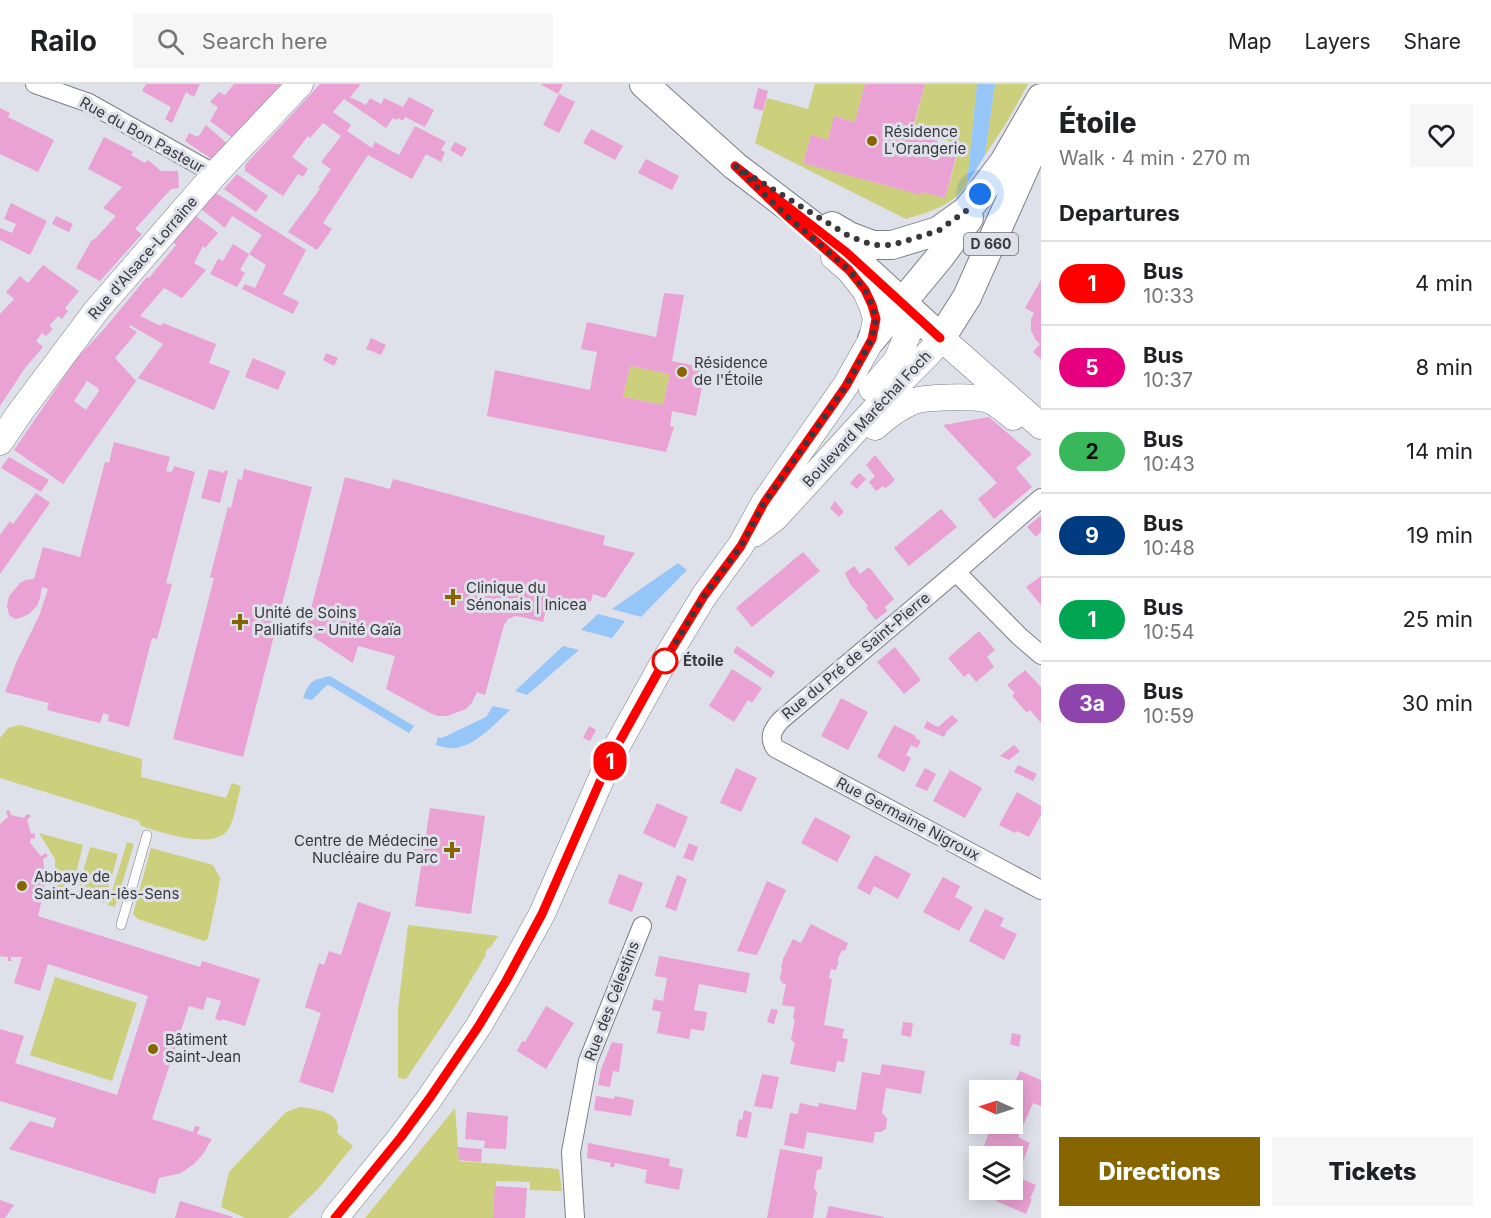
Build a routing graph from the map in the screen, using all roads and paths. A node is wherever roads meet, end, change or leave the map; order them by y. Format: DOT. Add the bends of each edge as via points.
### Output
graph roads {
  1 [pos="35,84"];
  2 [pos="300,84"];
  3 [pos="644,84"];
  4 [pos="1041,98"];
  5 [pos="1041,119"];
  6 [pos="1038,139"];
  7 [pos="735,166"];
  8 [pos="215,174"];
  9 [pos="911,310"];
  10 [pos="940,338"];
  11 [pos="872,339"];
  12 [pos="1041,426"];
  13 [pos="1041,441"];
  14 [pos="0,442"];
  15 [pos="801,489"];
  16 [pos="1041,498"];
  17 [pos="741,546"];
  18 [pos="956,572"];
  19 [pos="1041,655"];
  20 [pos="775,748"];
  21 [pos="147,835"];
  22 [pos="1041,890"];
  23 [pos="121,925"];
  24 [pos="642,926"];
  25 [pos="335,1218"];
  26 [pos="575,1218"];
  1 -- 8 [label="street, Rue du Bon Pasteur" via="89,103"];
  2 -- 8 [label="main road, Rue d'Alsace-Lorraine"];
  3 -- 7 [label="main road"];
  4 -- 7 [label="main road, D 660" via="1004,162 966,211 938,231 892,245 873,245 849,236"];
  5 -- 9 [label="main road, Boulevard Maréchal Foch / D 660" via="939,258"];
  6 -- 9 [label="main road, Boulevard Maréchal Foch / D 660"];
  6 -- 10 [label="main road, Boulevard Maréchal Foch / D 660" via="967,297"];
  7 -- 9 [label="main road" via="854,258"];
  7 -- 11 [label="main road, Boulevard Maréchal Foch / D 660" via="849,270 865,290 876,319"];
  8 -- 14 [label="main road, Rue d'Alsace-Lorraine" via="96,311"];
  9 -- 10 [label="main road"];
  9 -- 11 [label="main road, Boulevard Maréchal Foch / D 660"];
  9 -- 17 [label="main road" via="908,333 897,360"];
  10 -- 12 [label="main road"];
  10 -- 15 [label="main road, Boulevard Maréchal Foch / D 660"];
  11 -- 17 [label="main road, Boulevard Maréchal Foch / D 660" via="846,386 764,503"];
  13 -- 15 [label="main road" via="1003,408 986,399 916,400 893,411"];
  15 -- 17 [label="main road, Boulevard Maréchal Foch / D 660" via="775,518"];
  16 -- 18 [label="street, Rue du Pré de Saint-Pierre"];
  17 -- 25 [label="main road, Boulevard Maréchal Foch / D 660" via="704,596 617,746 542,914 506,981 429,1099"];
  18 -- 19 [label="street"];
  18 -- 20 [label="street, Rue du Pré de Saint-Pierre" via="781,720 772,733"];
  20 -- 22 [label="street, Rue Germaine Nigroux"];
  21 -- 23 [label="lane"];
  24 -- 26 [label="street, Rue des Célestins" via="588,1061 571,1152"];
}
